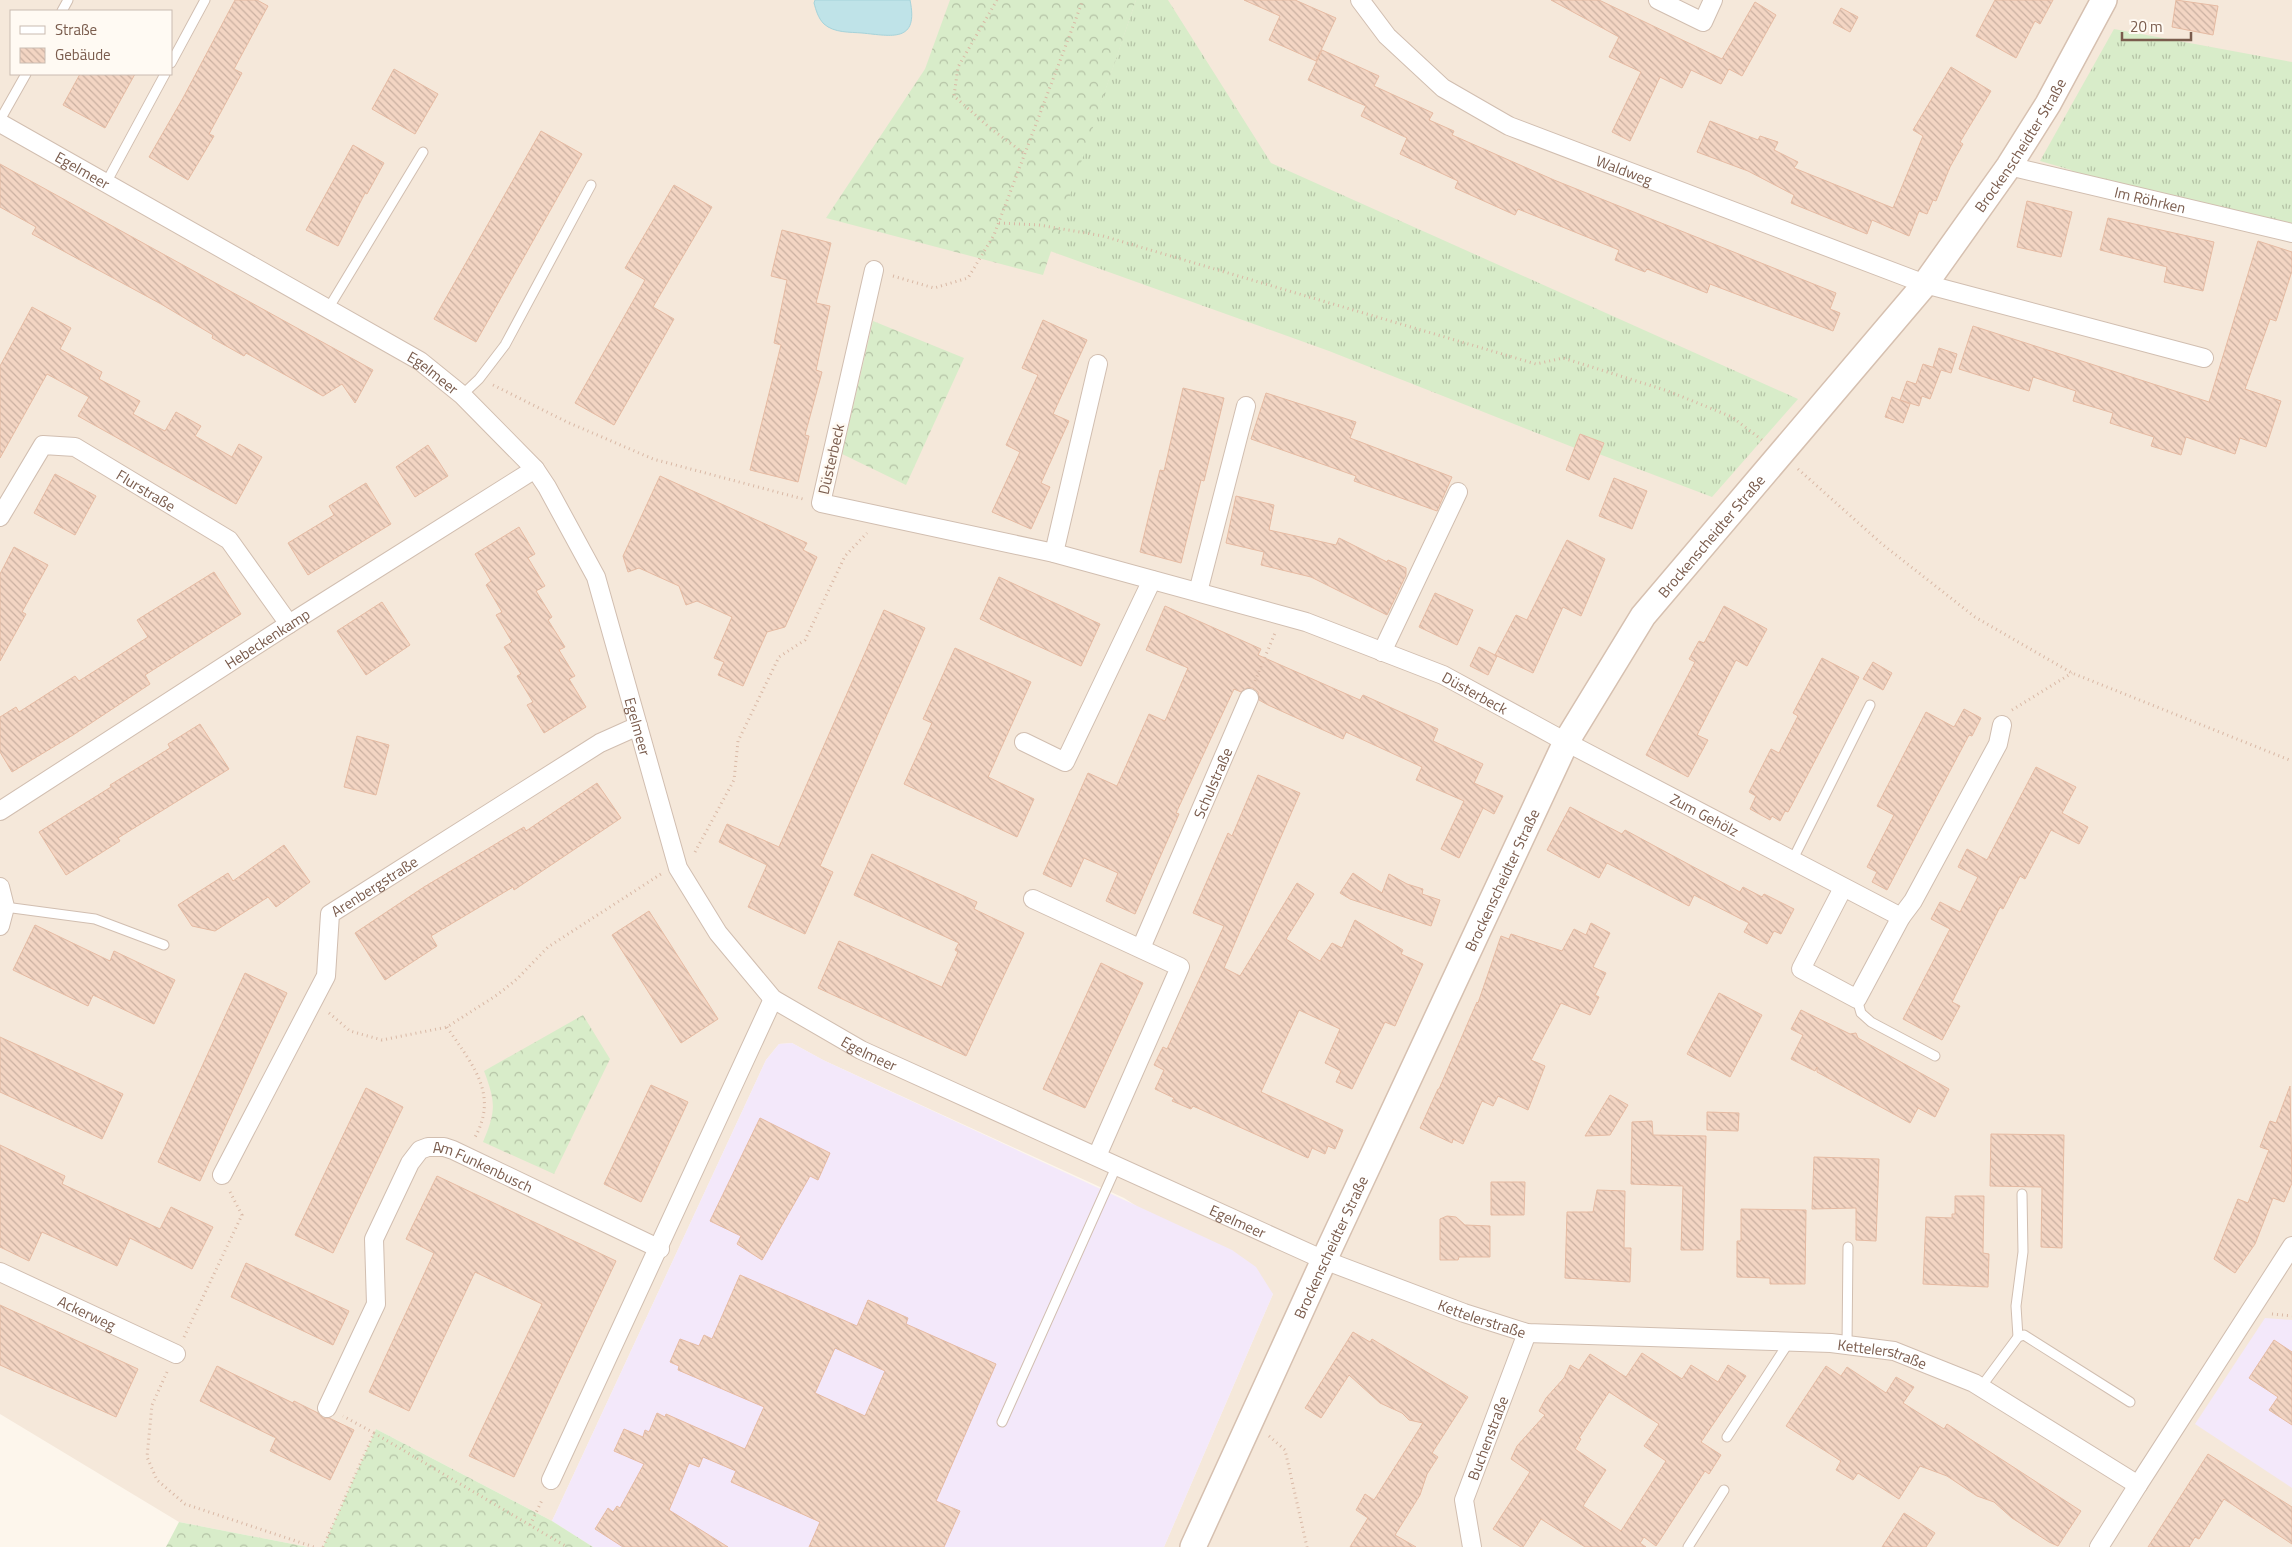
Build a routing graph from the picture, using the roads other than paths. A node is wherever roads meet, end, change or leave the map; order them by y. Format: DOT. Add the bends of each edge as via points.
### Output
graph roads {
  1 [pos="206,0"];
  2 [pos="1360,0"];
  3 [pos="1658,0"];
  4 [pos="1713,0"];
  5 [pos="2104,0"];
  6 [pos="172,61"];
  7 [pos="25,75"];
  8 [pos="164,75"];
  9 [pos="0,122"];
  10 [pos="423,152"];
  11 [pos="2009,166"];
  12 [pos="106,183"];
  13 [pos="591,185"];
  14 [pos="2292,233"];
  15 [pos="874,270"];
  16 [pos="1925,284"];
  17 [pos="328,309"];
  18 [pos="2204,358"];
  19 [pos="1098,364"];
  20 [pos="462,395"];
  21 [pos="1246,406"];
  22 [pos="535,469"];
  23 [pos="1458,492"];
  24 [pos="0,517"];
  25 [pos="1054,553"];
  26 [pos="1152,580"];
  27 [pos="1198,592"];
  28 [pos="289,624"];
  29 [pos="1382,652"];
  30 [pos="1249,698"];
  31 [pos="1870,705"];
  32 [pos="2002,725"];
  33 [pos="638,726"];
  34 [pos="1024,742"];
  35 [pos="1566,742"];
  36 [pos="0,811"];
  37 [pos="1792,861"];
  38 [pos="0,887"];
  39 [pos="1843,888"];
  40 [pos="1033,900"];
  41 [pos="5,907"];
  42 [pos="1900,917"];
  43 [pos="0,926"];
  44 [pos="164,945"];
  45 [pos="1141,948"];
  46 [pos="774,999"];
  47 [pos="1857,999"];
  48 [pos="1935,1056"];
  49 [pos="1097,1156"];
  50 [pos="1117,1165"];
  51 [pos="222,1176"];
  52 [pos="2022,1194"];
  53 [pos="2292,1246"];
  54 [pos="1848,1247"];
  55 [pos="660,1249"];
  56 [pos="1324,1260"];
  57 [pos="0,1272"];
  58 [pos="1527,1333"];
  59 [pos="2018,1337"];
  60 [pos="1789,1342"];
  61 [pos="1847,1346"];
  62 [pos="176,1354"];
  63 [pos="1981,1387"];
  64 [pos="2130,1402"];
  65 [pos="327,1408"];
  66 [pos="1002,1422"];
  67 [pos="1727,1437"];
  68 [pos="551,1480"];
  69 [pos="2138,1485"];
  70 [pos="1724,1490"];
  71 [pos="1193,1547"];
  72 [pos="1472,1547"];
  73 [pos="1688,1547"];
  74 [pos="2099,1547"];
  1 -- 6 [label="lane"];
  2 -- 16 [label="street, Waldweg" via="1387,36 1443,88 1509,126"];
  3 -- 4 [label="street" via="1702,22"];
  5 -- 11 [label="street, Brockenscheidter Straße" via="2048,104"];
  7 -- 9 [label="lane"];
  8 -- 12 [label="lane"];
  9 -- 12 [label="street, Egelmeer"];
  10 -- 17 [label="lane"];
  11 -- 14 [label="street, Im Röhrken"];
  11 -- 16 [label="street, Brockenscheidter Straße"];
  12 -- 17 [label="street, Egelmeer"];
  13 -- 20 [label="lane" via="505,345"];
  15 -- 25 [label="street, Düsterbeck" via="821,503"];
  16 -- 18 [label="street"];
  16 -- 35 [label="street, Brockenscheidter Straße" via="1644,616"];
  17 -- 20 [label="street, Egelmeer" via="420,361"];
  19 -- 25 [label="street"];
  20 -- 22 [label="street, Egelmeer"];
  21 -- 27 [label="street"];
  22 -- 28 [label="street, Hebeckenkamp"];
  22 -- 33 [label="street, Egelmeer" via="596,577"];
  23 -- 29 [label="street"];
  24 -- 28 [label="street, Flurstraße" via="43,445 75,447 229,540"];
  25 -- 26 [label="street, Düsterbeck"];
  26 -- 27 [label="street, Düsterbeck"];
  26 -- 34 [label="street" via="1065,762"];
  27 -- 29 [label="street, Düsterbeck" via="1306,622"];
  28 -- 36 [label="street, Hebeckenkamp"];
  29 -- 35 [label="street, Düsterbeck" via="1443,675"];
  30 -- 45 [label="street, Schulstraße"];
  31 -- 37 [label="lane"];
  32 -- 42 [label="street" via="1998,744 1913,901"];
  33 -- 46 [label="street, Egelmeer" via="678,868 718,933"];
  33 -- 51 [label="street, Arenbergstraße" via="600,743 330,914 326,976"];
  35 -- 37 [label="street, Zum Gehölz"];
  35 -- 56 [label="street, Brockenscheidter Straße"];
  37 -- 39 [label="street, Zum Gehölz"];
  38 -- 41 [label="street"];
  39 -- 42 [label="street, Zum Gehölz"];
  39 -- 47 [label="street" via="1801,969"];
  40 -- 45 [label="street"];
  41 -- 43 [label="street"];
  41 -- 44 [label="lane" via="95,919"];
  42 -- 47 [label="street"];
  45 -- 49 [label="street" via="1180,967"];
  46 -- 49 [label="street, Egelmeer" via="861,1050"];
  46 -- 55 [label="street"];
  47 -- 48 [label="lane" via="1861,1014 1871,1022"];
  49 -- 50 [label="street, Egelmeer"];
  50 -- 56 [label="street, Egelmeer"];
  50 -- 66 [label="lane"];
  52 -- 59 [label="lane" via="2023,1252 2016,1306"];
  53 -- 69 [label="street"];
  54 -- 61 [label="lane"];
  55 -- 65 [label="street, Am Funkenbusch" via="444,1147 420,1150 410,1163 374,1239 376,1304"];
  55 -- 68 [label="street"];
  56 -- 58 [label="street, Kettelerstraße" via="1464,1314"];
  56 -- 71 [label="street, Brockenscheidter Straße"];
  57 -- 62 [label="street, Ackerweg"];
  58 -- 60 [label="street, Kettelerstraße"];
  58 -- 72 [label="street, Buchenstraße" via="1464,1500"];
  59 -- 63 [label="lane"];
  59 -- 64 [label="lane" via="2024,1335"];
  60 -- 61 [label="street, Kettelerstraße"];
  60 -- 67 [label="lane"];
  61 -- 63 [label="street, Kettelerstraße" via="1894,1351"];
  63 -- 69 [label="street, Kettelerstraße"];
  69 -- 74 [label="street"];
  70 -- 73 [label="lane"];
}
